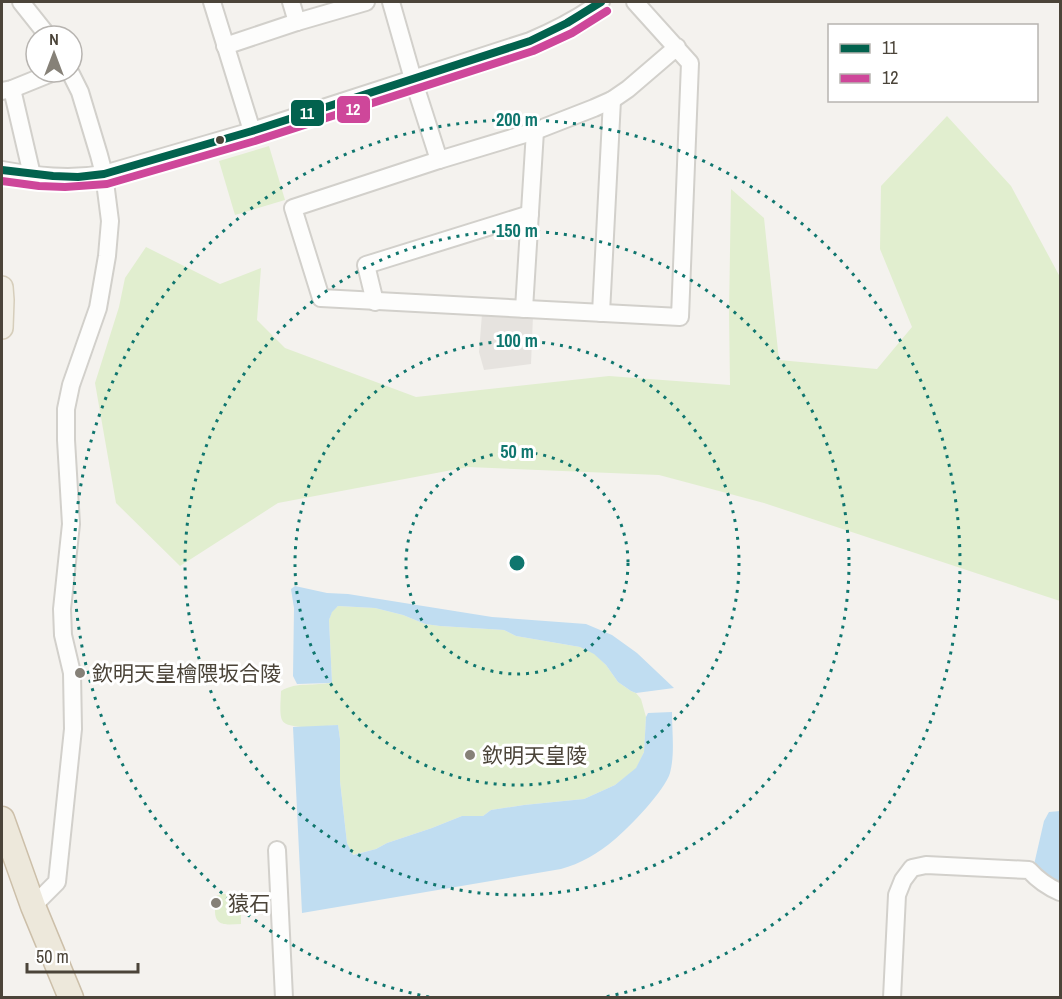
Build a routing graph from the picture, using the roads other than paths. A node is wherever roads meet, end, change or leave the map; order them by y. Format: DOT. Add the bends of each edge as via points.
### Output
graph roads {
  1 [pos="21,2"];
  2 [pos="212,2"];
  3 [pos="291,2"];
  4 [pos="366,2"];
  5 [pos="391,2"];
  6 [pos="601,2"];
  7 [pos="635,2"];
  8 [pos="297,22"];
  9 [pos="38,24"];
  10 [pos="225,46"];
  11 [pos="677,47"];
  12 [pos="413,79"];
  13 [pos="24,83"];
  14 [pos="76,84"];
  15 [pos="7,90"];
  16 [pos="612,100"];
  17 [pos="252,131"];
  18 [pos="535,131"];
  19 [pos="439,160"];
  20 [pos="2,170"];
  21 [pos="104,174"];
  22 [pos="32,175"];
  23 [pos="530,214"];
  24 [pos="2,287"];
  25 [pos="375,302"];
  26 [pos="524,309"];
  27 [pos="601,313"];
  28 [pos="2,328"];
  29 [pos="2,819"];
  30 [pos="277,850"];
  31 [pos="1060,892"];
  32 [pos="33,906"];
  33 [pos="71,998"];
  34 [pos="284,998"];
  35 [pos="892,998"];
  1 -- 9 [label="street"];
  2 -- 10 [label="street"];
  3 -- 8 [label="street"];
  4 -- 8 [label="street"];
  5 -- 12 [label="street"];
  6 -- 12 [label="street" via="530,41"];
  7 -- 11 [label="street"];
  8 -- 10 [label="street"];
  10 -- 17 [label="street"];
  11 -- 16 [label="street"];
  11 -- 27 [label="street" via="690,63 680,317"];
  12 -- 17 [label="street"];
  12 -- 19 [label="street"];
  13 -- 15 [label="street"];
  14 -- 21 [label="street"];
  15 -- 22 [label="street"];
  16 -- 18 [label="street"];
  16 -- 27 [label="street"];
  17 -- 21 [label="street"];
  18 -- 19 [label="street"];
  18 -- 23 [label="street"];
  19 -- 25 [label="street" via="293,208 321,298"];
  20 -- 22 [label="street"];
  21 -- 22 [label="street" via="63,178"];
  21 -- 32 [label="street" via="110,221 107,256 98,308 66,409 71,524 62,609 63,635 72,673 73,729 57,882"];
  23 -- 25 [label="street" via="366,265"];
  23 -- 26 [label="street"];
  24 -- 28 [label="main road"];
  25 -- 26 [label="street"];
  26 -- 27 [label="street"];
  29 -- 32 [label="highway"];
  30 -- 34 [label="street"];
  31 -- 35 [label="street" via="1029,870 926,865 912,868 897,895"];
  32 -- 33 [label="highway"];
}
